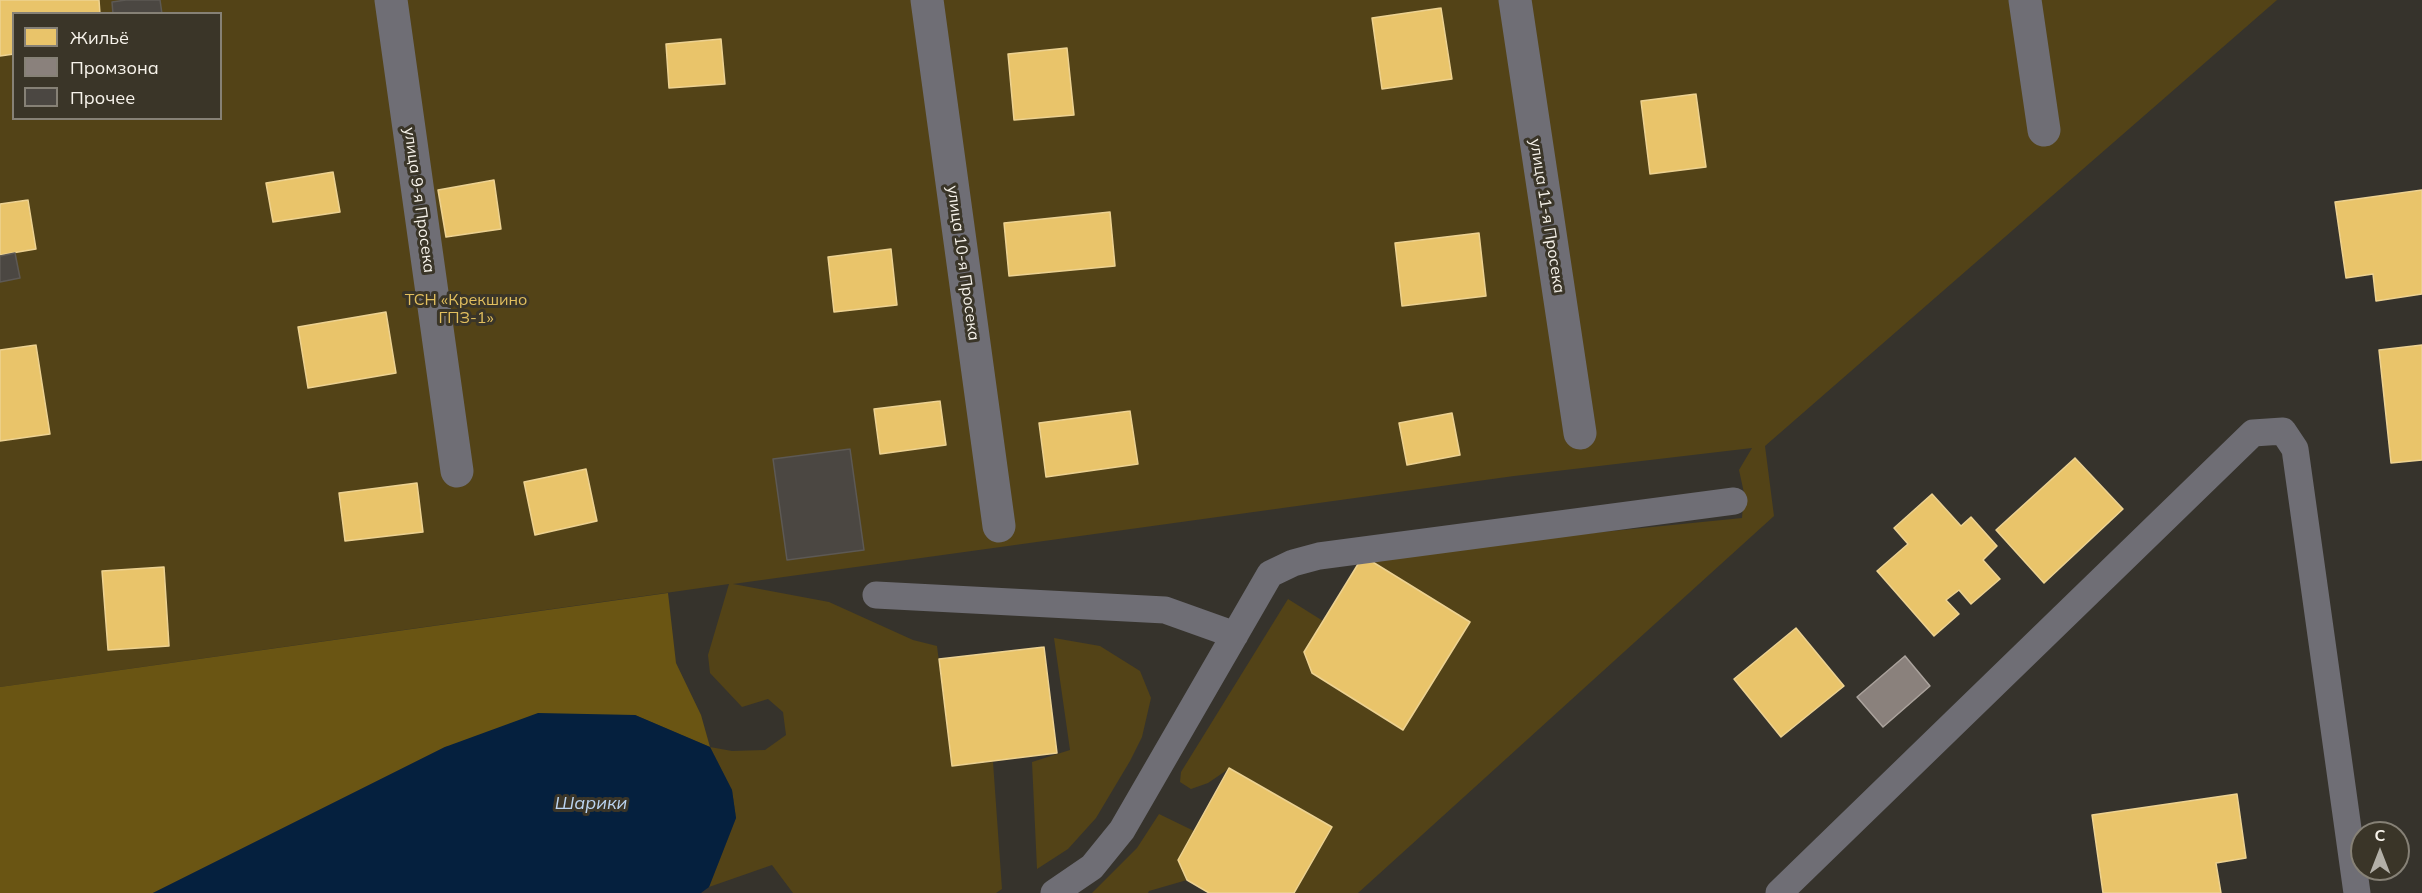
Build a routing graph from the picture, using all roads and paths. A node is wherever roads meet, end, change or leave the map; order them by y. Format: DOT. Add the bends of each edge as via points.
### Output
graph roads {
  1 [pos="391,0"];
  2 [pos="927,0"];
  3 [pos="1515,0"];
  4 [pos="2025,0"];
  5 [pos="2044,130"];
  6 [pos="1580,433"];
  7 [pos="457,471"];
  8 [pos="1734,501"];
  9 [pos="999,526"];
  10 [pos="876,595"];
  11 [pos="1234,635"];
  12 [pos="1054,893"];
  13 [pos="1779,893"];
  14 [pos="2357,893"];
  1 -- 7 [label="street, улица 9-я Просека"];
  2 -- 9 [label="street, улица 10-я Просека"];
  3 -- 6 [label="street, улица 11-я Просека"];
  4 -- 5 [label="street"];
  8 -- 11 [label="lane" via="1305,560 1270,574"];
  10 -- 11 [label="lane" via="1165,610"];
  11 -- 12 [label="lane" via="1122,830 1092,867"];
  13 -- 14 [label="lane" via="2253,433 2283,431 2295,449"];
}
